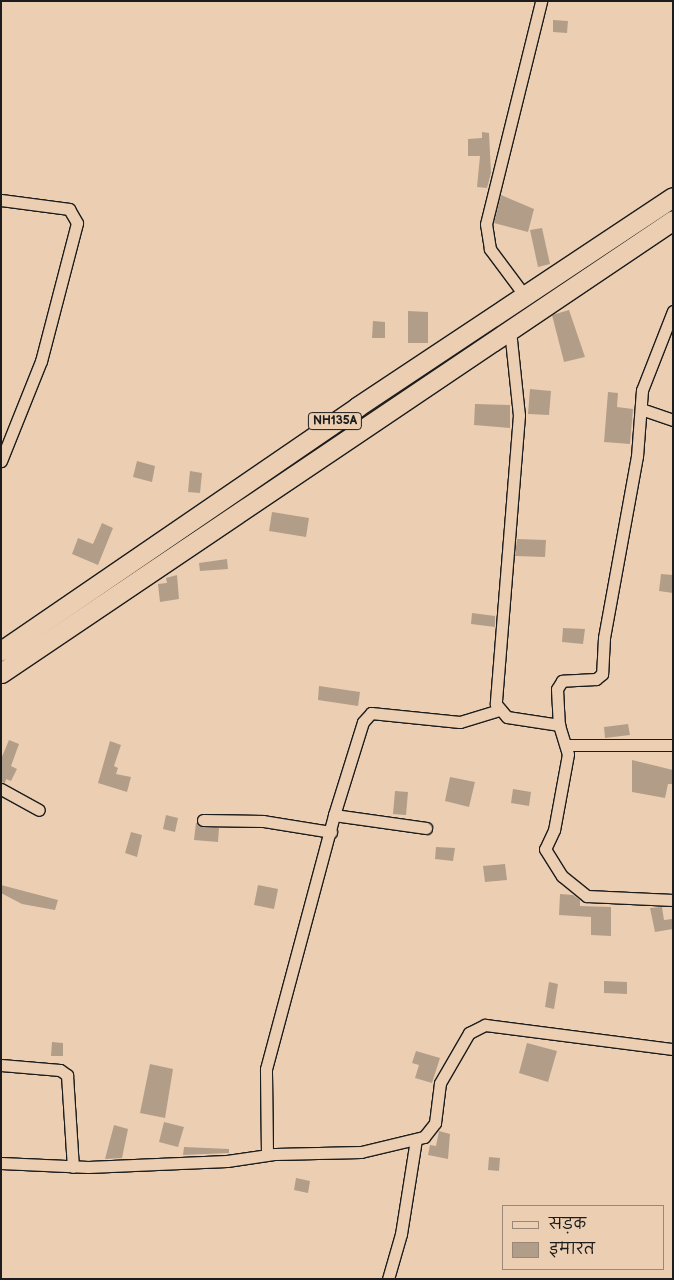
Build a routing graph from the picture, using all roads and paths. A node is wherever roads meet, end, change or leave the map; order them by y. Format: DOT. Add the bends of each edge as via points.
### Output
graph roads {
  1 [pos="541,1"];
  2 [pos="673,197"];
  3 [pos="1,200"];
  4 [pos="673,220"];
  5 [pos="525,296"];
  6 [pos="673,311"];
  7 [pos="510,330"];
  8 [pos="641,409"];
  9 [pos="673,420"];
  10 [pos="1,461"];
  11 [pos="1,651"];
  12 [pos="1,673"];
  13 [pos="499,710"];
  14 [pos="559,725"];
  15 [pos="566,745"];
  16 [pos="673,745"];
  17 [pos="1,789"];
  18 [pos="39,810"];
  19 [pos="334,815"];
  20 [pos="203,820"];
  21 [pos="426,828"];
  22 [pos="331,832"];
  23 [pos="673,900"];
  24 [pos="673,1049"];
  25 [pos="1,1066"];
  26 [pos="416,1139"];
  27 [pos="267,1154"];
  28 [pos="1,1163"];
  29 [pos="73,1167"];
  30 [pos="388,1279"];
  1 -- 5 [label="street" via="486,224 490,249"];
  2 -- 5 [label="highway, NH135A"];
  3 -- 10 [label="street" via="69,208 77,223 42,361"];
  4 -- 7 [label="highway, NH135A"];
  5 -- 11 [label="highway, NH135A"];
  6 -- 8 [label="street" via="648,372"];
  7 -- 12 [label="highway, NH135A"];
  7 -- 13 [label="street" via="519,415 496,696"];
  8 -- 9 [label="street"];
  8 -- 14 [label="street" via="636,456 604,638 603,672 599,678 558,685"];
  13 -- 14 [label="street" via="507,717"];
  13 -- 19 [label="street" via="460,722 371,713 363,722"];
  14 -- 15 [label="street"];
  15 -- 16 [label="street"];
  15 -- 23 [label="street" via="567,764 560,786 554,830 545,844 546,853 562,876 581,893 595,898"];
  17 -- 18 [label="street"];
  19 -- 21 [label="street"];
  19 -- 22 [label="street"];
  20 -- 22 [label="street" via="263,821"];
  22 -- 27 [label="street" via="266,1069"];
  24 -- 26 [label="street" via="478,1027 469,1034 440,1084 432,1129"];
  25 -- 29 [label="street" via="60,1070 67,1074"];
  26 -- 27 [label="street" via="361,1152"];
  26 -- 30 [label="street" via="401,1234"];
  27 -- 29 [label="street" via="227,1161"];
  28 -- 29 [label="street"];
}
